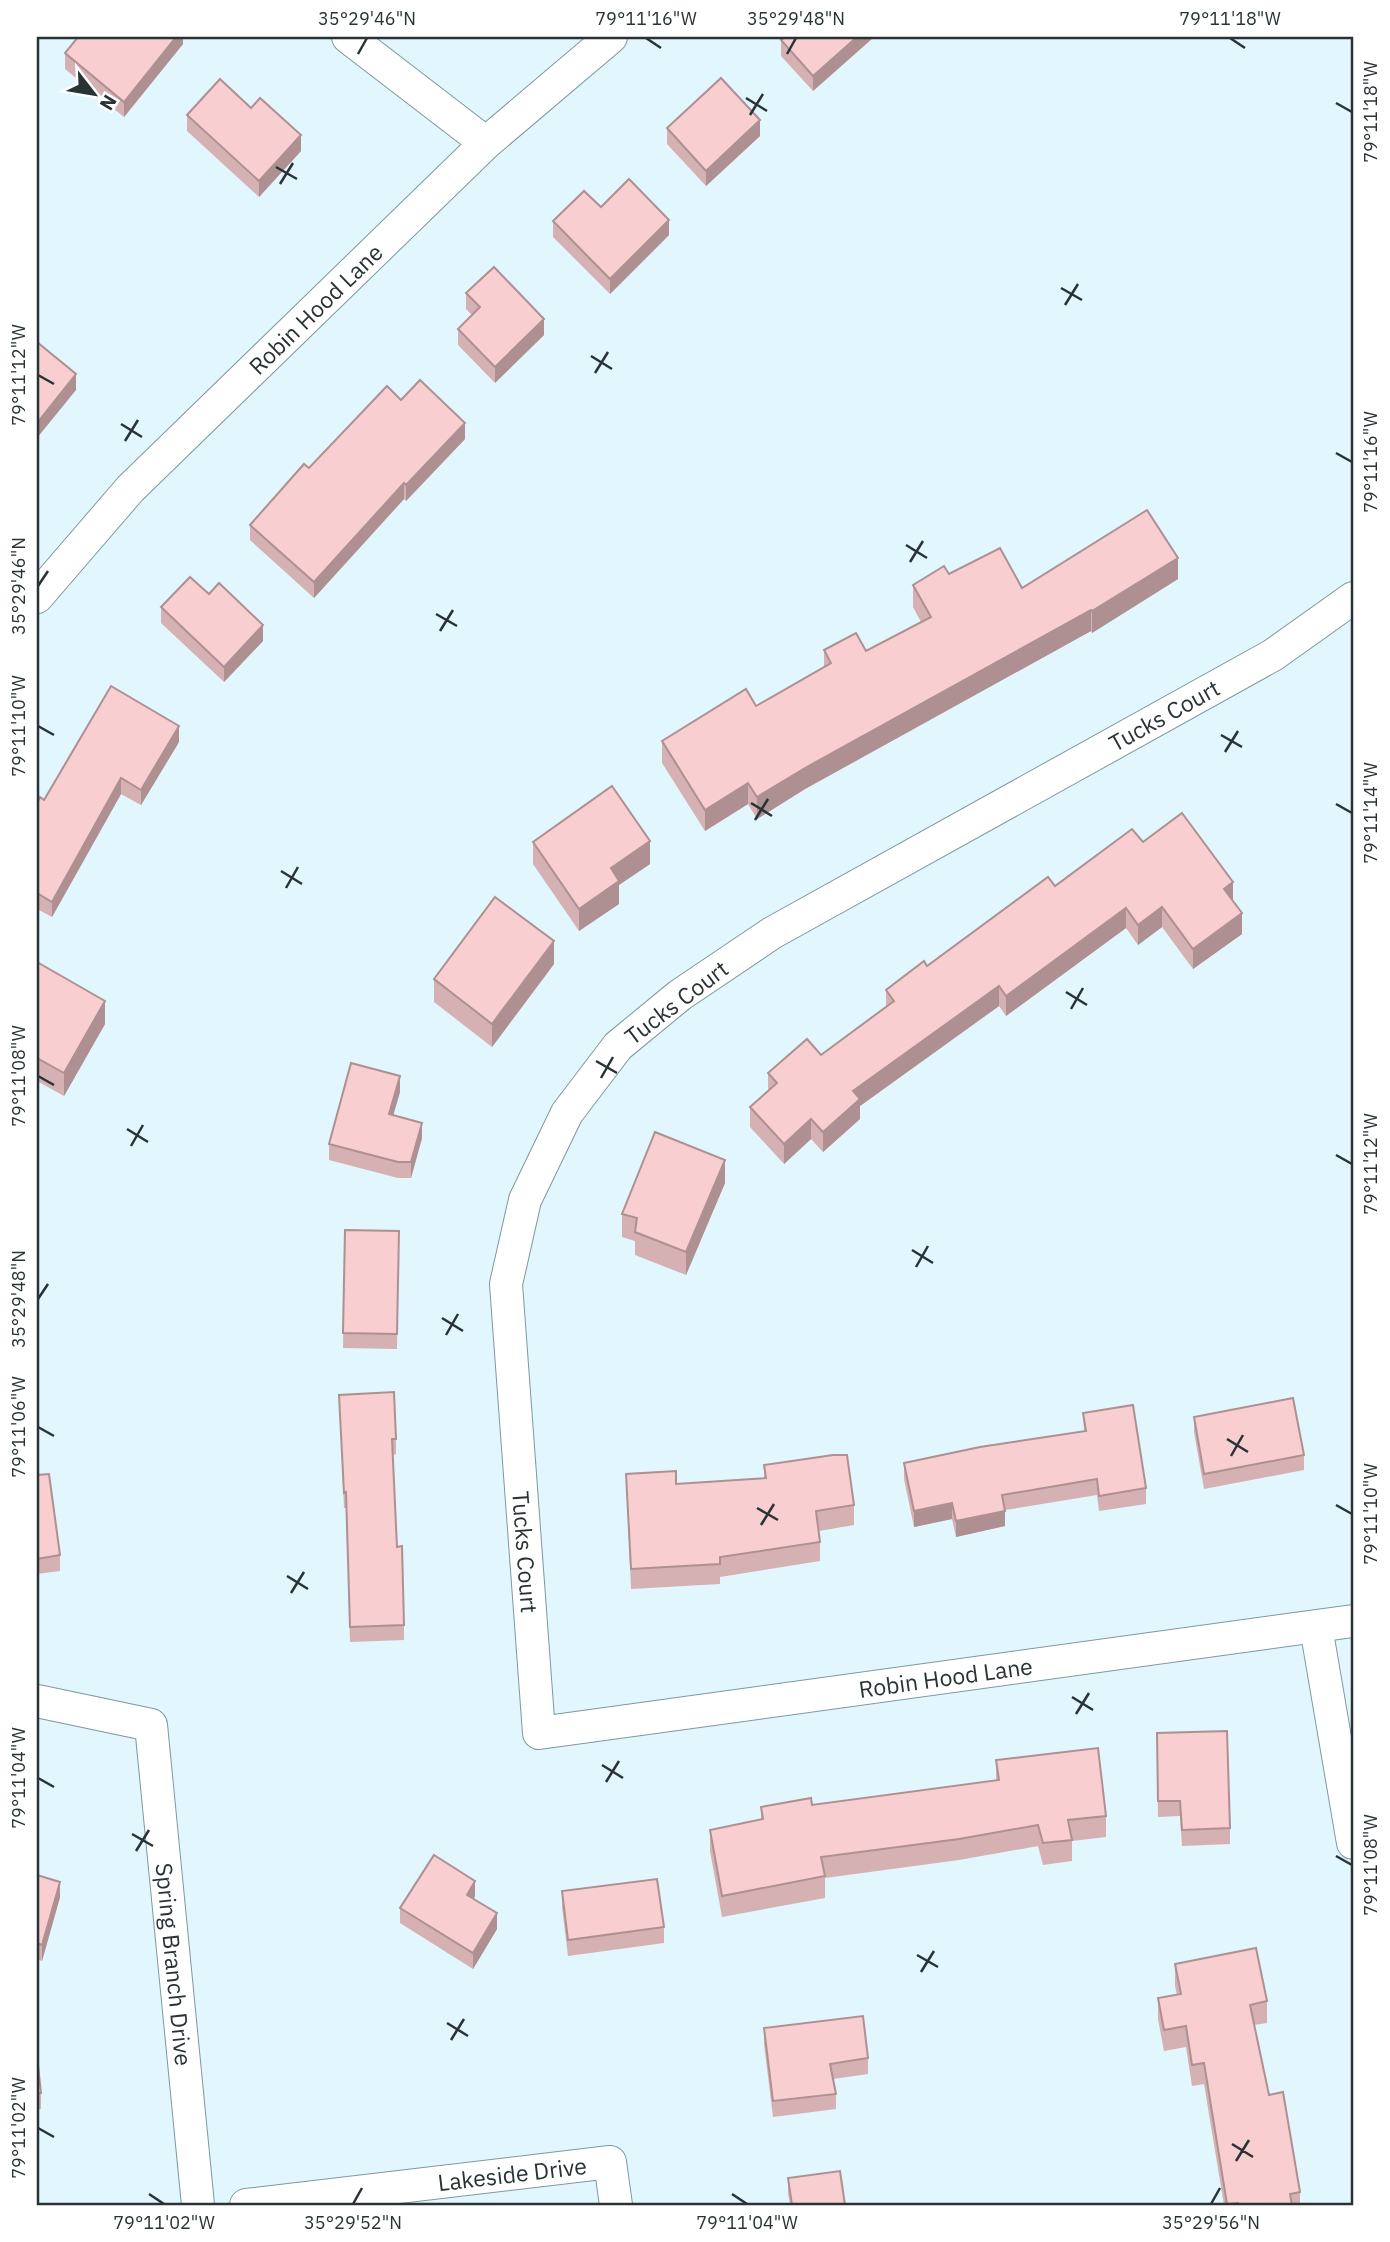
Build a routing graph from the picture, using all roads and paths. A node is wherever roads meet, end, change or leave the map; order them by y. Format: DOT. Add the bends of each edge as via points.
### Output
graph roads {
  1 [pos="348,37"];
  2 [pos="611,37"];
  3 [pos="486,143"];
  4 [pos="37,597"];
  5 [pos="1353,598"];
  6 [pos="1353,1620"];
  7 [pos="1316,1627"];
  8 [pos="37,1701"];
  9 [pos="539,1733"];
  10 [pos="1353,1843"];
  11 [pos="198,2205"];
  12 [pos="246,2205"];
  13 [pos="616,2205"];
  1 -- 3 [label="street"];
  2 -- 3 [label="street, Robin Hood Lane"];
  3 -- 4 [label="street, Robin Hood Lane" via="130,489"];
  5 -- 9 [label="street, Tucks Court" via="1273,655 772,933 680,995 618,1046 567,1113 525,1200 506,1284"];
  6 -- 7 [label="street, Robin Hood Lane"];
  7 -- 9 [label="street, Robin Hood Lane"];
  7 -- 10 [label="street"];
  8 -- 11 [label="street, Spring Branch Drive" via="151,1725"];
  12 -- 13 [label="street, Lakeside Drive" via="610,2162"];
}
